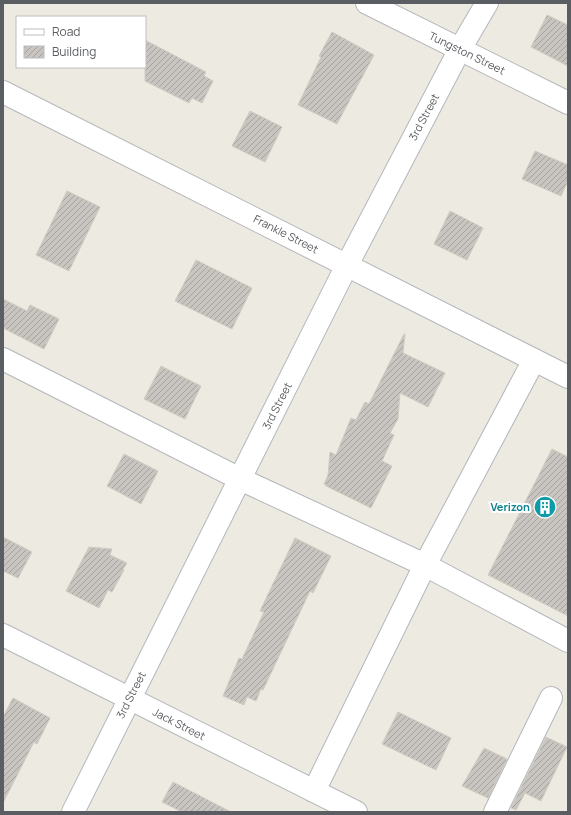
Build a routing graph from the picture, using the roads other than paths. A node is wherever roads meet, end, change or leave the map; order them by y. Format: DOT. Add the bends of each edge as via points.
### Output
graph roads {
  1 [pos="367,3"];
  2 [pos="487,3"];
  3 [pos="460,49"];
  4 [pos="3,92"];
  5 [pos="568,103"];
  6 [pos="347,265"];
  7 [pos="3,359"];
  8 [pos="534,360"];
  9 [pos="568,377"];
  10 [pos="240,479"];
  11 [pos="425,565"];
  12 [pos="3,635"];
  13 [pos="568,641"];
  14 [pos="551,698"];
  15 [pos="130,699"];
  16 [pos="314,791"];
  17 [pos="73,812"];
  18 [pos="356,812"];
  19 [pos="494,812"];
  1 -- 3 [label="street, Tungston Street"];
  2 -- 3 [label="street, 3rd Street"];
  3 -- 5 [label="street, Tungston Street"];
  3 -- 6 [label="street, 3rd Street"];
  4 -- 6 [label="street, Frankle Street"];
  6 -- 8 [label="street, Frankle Street"];
  6 -- 10 [label="street, 3rd Street"];
  7 -- 10 [label="street"];
  8 -- 9 [label="street, Frankle Street"];
  8 -- 11 [label="street"];
  10 -- 11 [label="street"];
  10 -- 15 [label="street, 3rd Street"];
  11 -- 13 [label="street"];
  11 -- 16 [label="street"];
  12 -- 15 [label="street, Jack Street"];
  14 -- 19 [label="street"];
  15 -- 16 [label="street, Jack Street"];
  15 -- 17 [label="street, 3rd Street"];
  16 -- 18 [label="street, Jack Street"];
}
